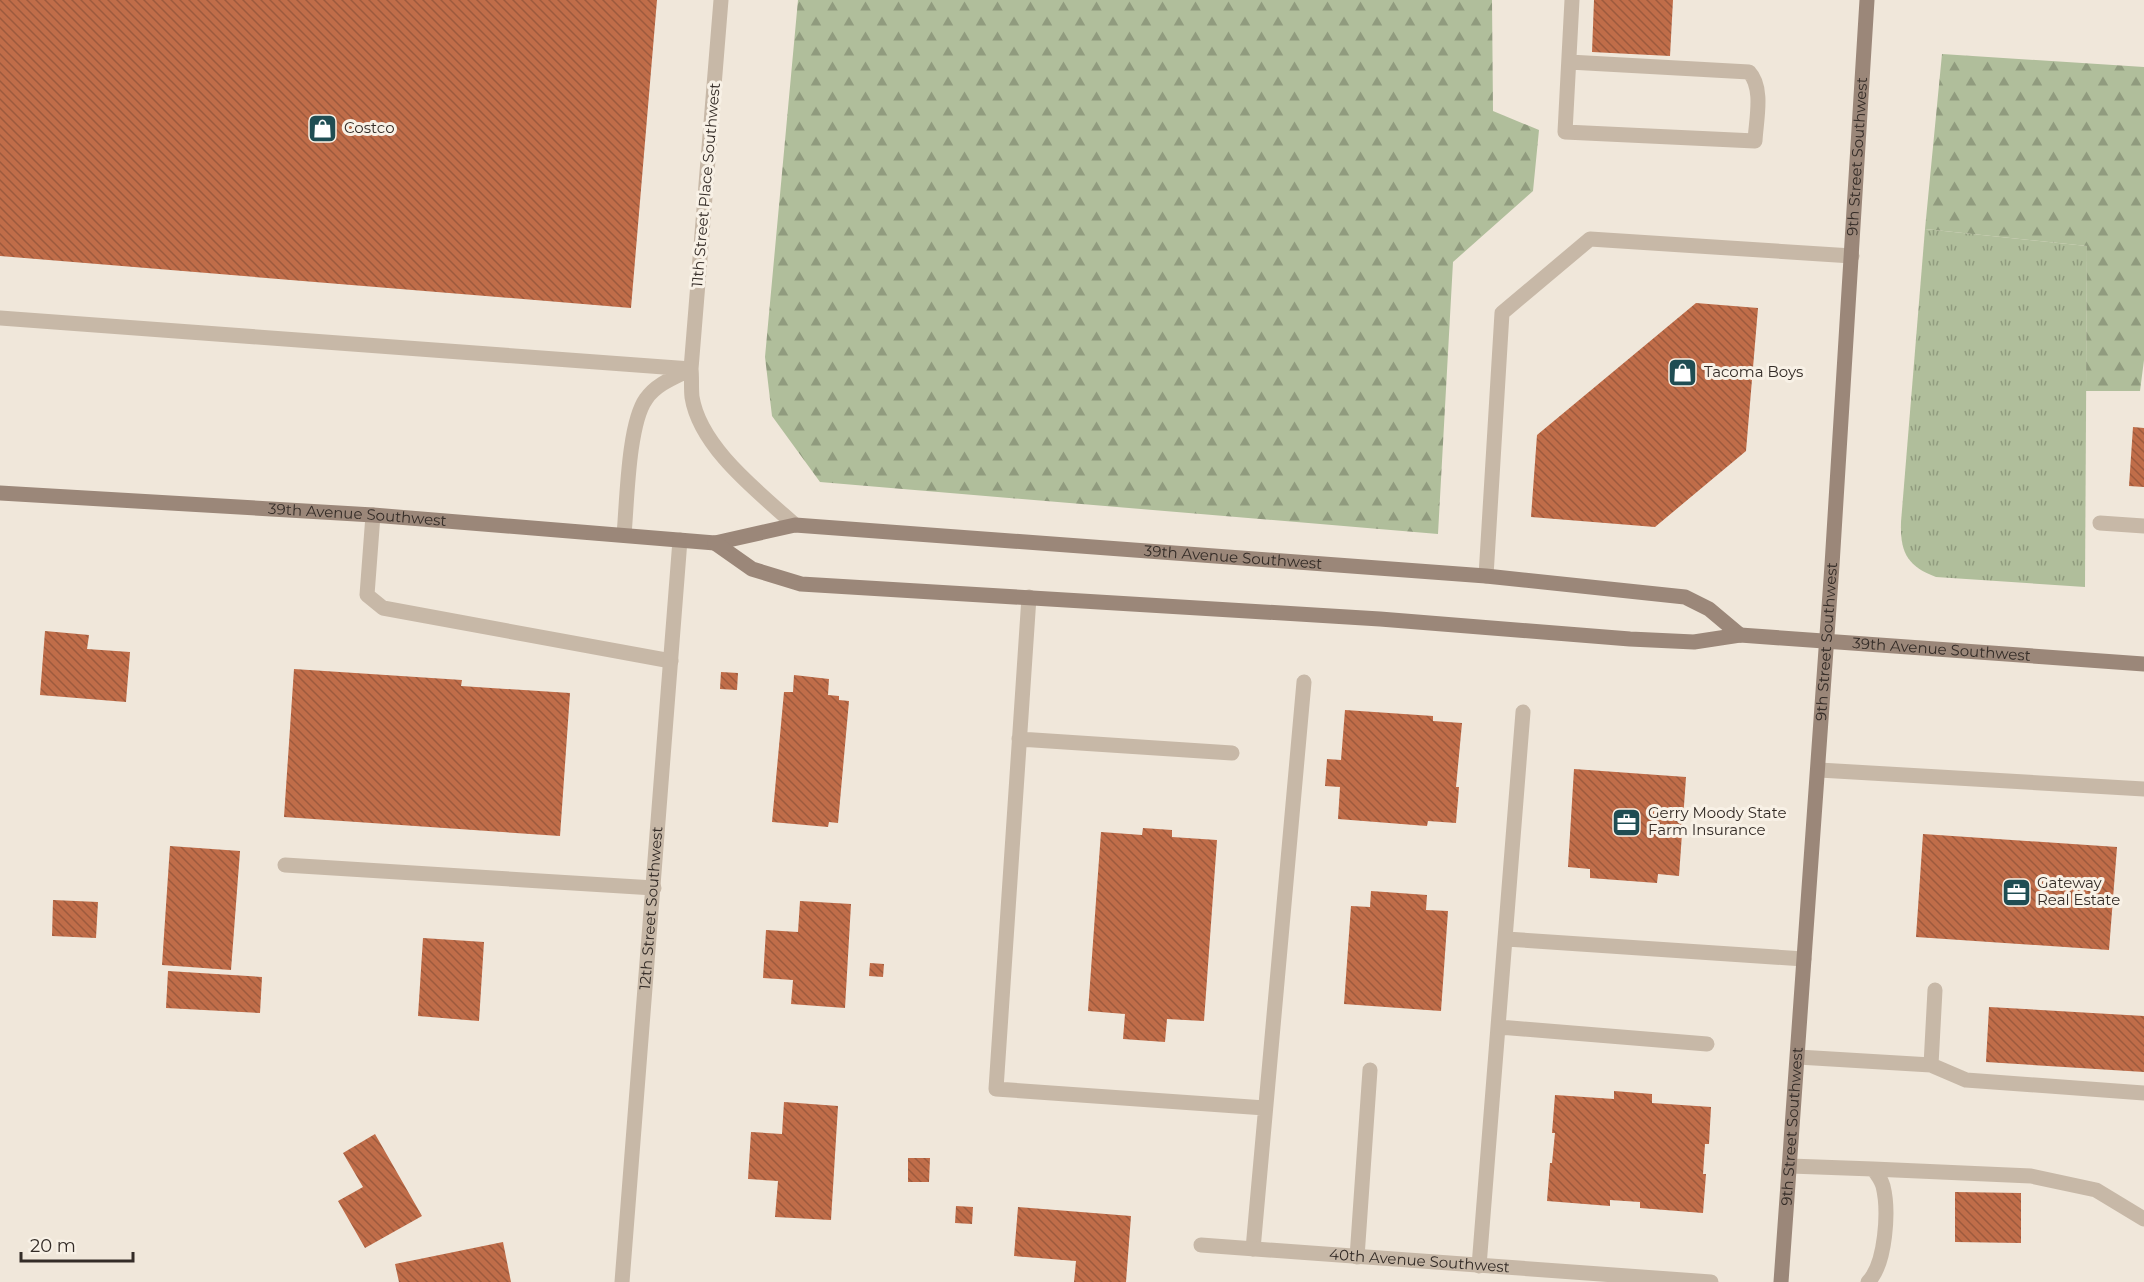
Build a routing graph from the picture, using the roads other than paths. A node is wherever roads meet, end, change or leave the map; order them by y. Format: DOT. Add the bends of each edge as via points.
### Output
graph roads {
  1 [pos="721,0"];
  2 [pos="1572,0"];
  3 [pos="1867,0"];
  4 [pos="1569,62"];
  5 [pos="1851,256"];
  6 [pos="0,318"];
  7 [pos="691,369"];
  8 [pos="0,493"];
  9 [pos="373,515"];
  10 [pos="2100,523"];
  11 [pos="795,525"];
  12 [pos="2144,526"];
  13 [pos="624,535"];
  14 [pos="680,540"];
  15 [pos="715,543"];
  16 [pos="1486,576"];
  17 [pos="1029,597"];
  18 [pos="1740,635"];
  19 [pos="1827,642"];
  20 [pos="671,661"];
  21 [pos="2144,664"];
  22 [pos="1304,682"];
  23 [pos="1523,711"];
  24 [pos="1019,739"];
  25 [pos="1232,753"];
  26 [pos="1819,770"];
  27 [pos="2144,789"];
  28 [pos="285,865"];
  29 [pos="654,888"];
  30 [pos="1506,939"];
  31 [pos="1804,959"];
  32 [pos="1935,990"];
  33 [pos="1499,1027"];
  34 [pos="1707,1044"];
  35 [pos="1798,1057"];
  36 [pos="1931,1065"];
  37 [pos="1370,1070"];
  38 [pos="2144,1093"];
  39 [pos="1265,1108"];
  40 [pos="1790,1166"];
  41 [pos="1873,1169"];
  42 [pos="2144,1219"];
  43 [pos="1201,1245"];
  44 [pos="1252,1249"];
  45 [pos="1357,1257"];
  46 [pos="1479,1266"];
  47 [pos="622,1279"];
  48 [pos="1712,1282"];
  49 [pos="1781,1282"];
  50 [pos="1868,1282"];
  1 -- 7 [label="street, 11th Street Place Southwest"];
  2 -- 4 [label="street"];
  3 -- 5 [label="main road, 9th Street Southwest"];
  4 -- 4 [label="street" via="1565,132 1755,141 1756,88 1749,72"];
  5 -- 16 [label="street" via="1590,239 1502,313"];
  5 -- 19 [label="main road, 9th Street Southwest"];
  6 -- 7 [label="street"];
  7 -- 11 [label="street, 11th Street Place Southwest" via="692,398 702,425 718,449"];
  7 -- 13 [label="street" via="657,387 644,401 632,437"];
  8 -- 9 [label="main road, 39th Avenue Southwest"];
  9 -- 13 [label="main road, 39th Avenue Southwest"];
  9 -- 20 [label="street" via="367,595 383,608"];
  10 -- 12 [label="street"];
  11 -- 15 [label="main road, 39th Avenue Southwest"];
  11 -- 16 [label="main road, 39th Avenue Southwest"];
  13 -- 14 [label="main road, 39th Avenue Southwest"];
  14 -- 15 [label="main road, 39th Avenue Southwest"];
  14 -- 20 [label="street, 12th Street Southwest"];
  15 -- 17 [label="main road, 39th Avenue Southwest" via="752,569 801,584"];
  16 -- 18 [label="main road, 39th Avenue Southwest" via="1685,597 1709,609"];
  17 -- 18 [label="main road, 39th Avenue Southwest" via="1694,642"];
  17 -- 24 [label="street"];
  18 -- 19 [label="main road, 39th Avenue Southwest"];
  19 -- 21 [label="main road, 39th Avenue Southwest"];
  19 -- 26 [label="main road, 9th Street Southwest"];
  20 -- 29 [label="street, 12th Street Southwest"];
  22 -- 39 [label="street"];
  23 -- 30 [label="street"];
  24 -- 25 [label="street"];
  24 -- 39 [label="street" via="996,1089"];
  26 -- 27 [label="street"];
  26 -- 31 [label="main road, 9th Street Southwest"];
  28 -- 29 [label="street"];
  29 -- 47 [label="street, 12th Street Southwest"];
  30 -- 31 [label="street"];
  30 -- 33 [label="street"];
  31 -- 35 [label="main road, 9th Street Southwest"];
  32 -- 36 [label="street"];
  33 -- 34 [label="street"];
  33 -- 46 [label="street"];
  35 -- 36 [label="street"];
  35 -- 40 [label="main road, 9th Street Southwest"];
  36 -- 38 [label="street" via="1966,1080"];
  37 -- 45 [label="street"];
  39 -- 44 [label="street"];
  40 -- 41 [label="street"];
  40 -- 49 [label="main road, 9th Street Southwest"];
  41 -- 42 [label="street" via="2031,1176 2096,1190"];
  41 -- 50 [label="street" via="1883,1186 1884,1238 1879,1263"];
  43 -- 44 [label="street, 40th Avenue Southwest"];
  44 -- 45 [label="street, 40th Avenue Southwest"];
  45 -- 46 [label="street, 40th Avenue Southwest"];
  46 -- 48 [label="street, 40th Avenue Southwest"];
}
